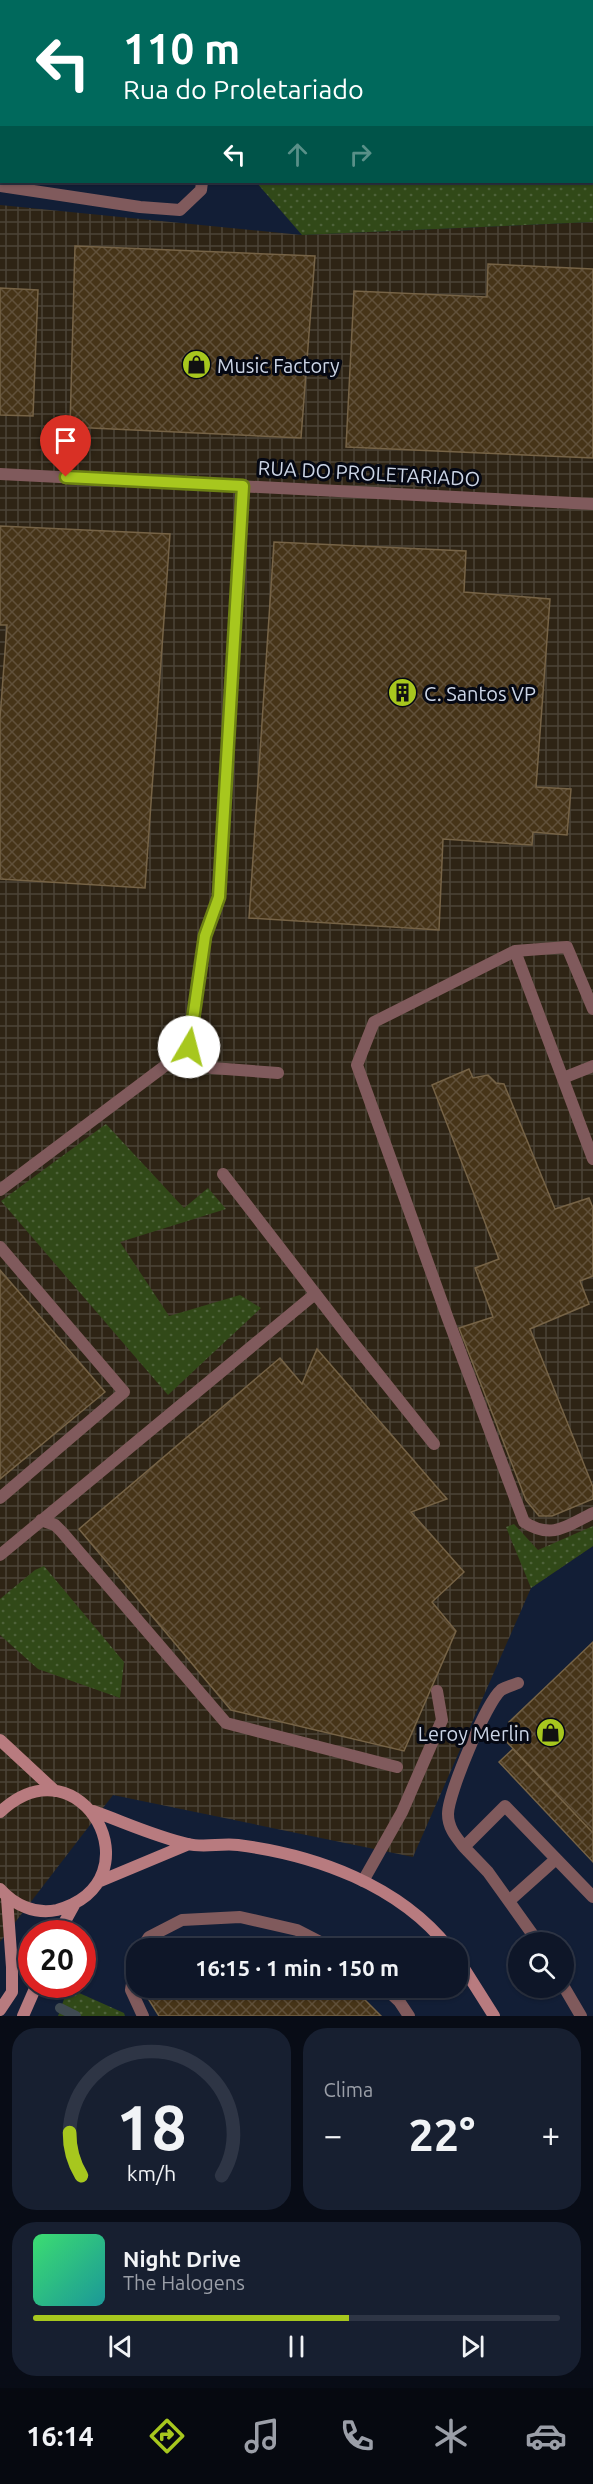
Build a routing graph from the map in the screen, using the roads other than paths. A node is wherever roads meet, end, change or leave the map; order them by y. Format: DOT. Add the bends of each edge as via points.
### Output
graph roads {
  1 [pos="202,183"];
  2 [pos="0,186"];
  3 [pos="0,474"];
  4 [pos="243,486"];
  5 [pos="593,504"];
  6 [pos="515,951"];
  7 [pos="593,1009"];
  8 [pos="189,1047"];
  9 [pos="593,1066"];
  10 [pos="278,1073"];
  11 [pos="564,1078"];
  12 [pos="593,1159"];
  13 [pos="224,1174"];
  14 [pos="0,1190"];
  15 [pos="0,1247"];
  16 [pos="315,1294"];
  17 [pos="434,1444"];
  18 [pos="0,1498"];
  19 [pos="593,1513"];
  20 [pos="41,1520"];
  21 [pos="0,1555"];
  22 [pos="518,1683"];
  23 [pos="437,1691"];
  24 [pos="0,1740"];
  25 [pos="397,1767"];
  26 [pos="55,1791"];
  27 [pos="93,1811"];
  28 [pos="0,1812"];
  29 [pos="189,1844"];
  30 [pos="464,1847"];
  31 [pos="556,1858"];
  32 [pos="363,1881"];
  33 [pos="98,1882"];
  34 [pos="4,1893"];
  35 [pos="593,1897"];
  36 [pos="509,1901"];
  37 [pos="74,1905"];
  38 [pos="66,1920"];
  39 [pos="531,1932"];
  40 [pos="148,1938"];
  41 [pos="313,1938"];
  42 [pos="439,1938"];
  43 [pos="468,1975"];
  44 [pos="31,1998"];
  45 [pos="134,1998"];
  46 [pos="396,1998"];
  47 [pos="570,1998"];
  48 [pos="0,2010"];
  49 [pos="23,2016"];
  50 [pos="142,2016"];
  51 [pos="409,2016"];
  52 [pos="494,2016"];
  53 [pos="581,2016"];
  1 -- 2 [label="street" via="201,190 180,210"];
  3 -- 4 [label="street, RUA DO PROLETARIADO"];
  4 -- 5 [label="street, RUA DO PROLETARIADO"];
  4 -- 8 [label="street" via="219,897 205,936"];
  6 -- 7 [label="street" via="567,947"];
  6 -- 11 [label="street"];
  6 -- 19 [label="street" via="374,1023 357,1065 524,1522 536,1529 558,1531"];
  8 -- 10 [label="street" via="212,1068"];
  8 -- 14 [label="street"];
  9 -- 11 [label="street"];
  11 -- 12 [label="street"];
  13 -- 16 [label="street"];
  15 -- 18 [label="street" via="124,1392"];
  16 -- 17 [label="street"];
  16 -- 20 [label="street"];
  20 -- 21 [label="street"];
  20 -- 25 [label="street" via="62,1532 226,1723"];
  22 -- 30 [label="street" via="502,1690 490,1704 452,1794 448,1815 451,1830"];
  23 -- 32 [label="street" via="442,1720 402,1812"];
  24 -- 26 [label="street"];
  26 -- 27 [label="street" via="76,1798"];
  26 -- 28 [label="street" via="24,1794"];
  27 -- 29 [label="street"];
  27 -- 33 [label="street" via="105,1842 106,1858"];
  29 -- 32 [label="street" via="234,1844 279,1851"];
  29 -- 33 [label="street"];
  30 -- 31 [label="street" via="505,1806"];
  30 -- 36 [label="street"];
  31 -- 35 [label="street"];
  31 -- 36 [label="street"];
  32 -- 42 [label="street" via="398,1900"];
  33 -- 37 [label="street"];
  34 -- 37 [label="street" via="28,1909 51,1911"];
  34 -- 48 [label="street" via="12,1992"];
  36 -- 39 [label="street"];
  37 -- 38 [label="street"];
  40 -- 41 [label="street" via="182,1920 240,1917 297,1930"];
  43 -- 52 [label="street"];
  44 -- 49 [label="street"];
  45 -- 50 [label="street"];
  46 -- 51 [label="street"];
  47 -- 53 [label="street"];
}
